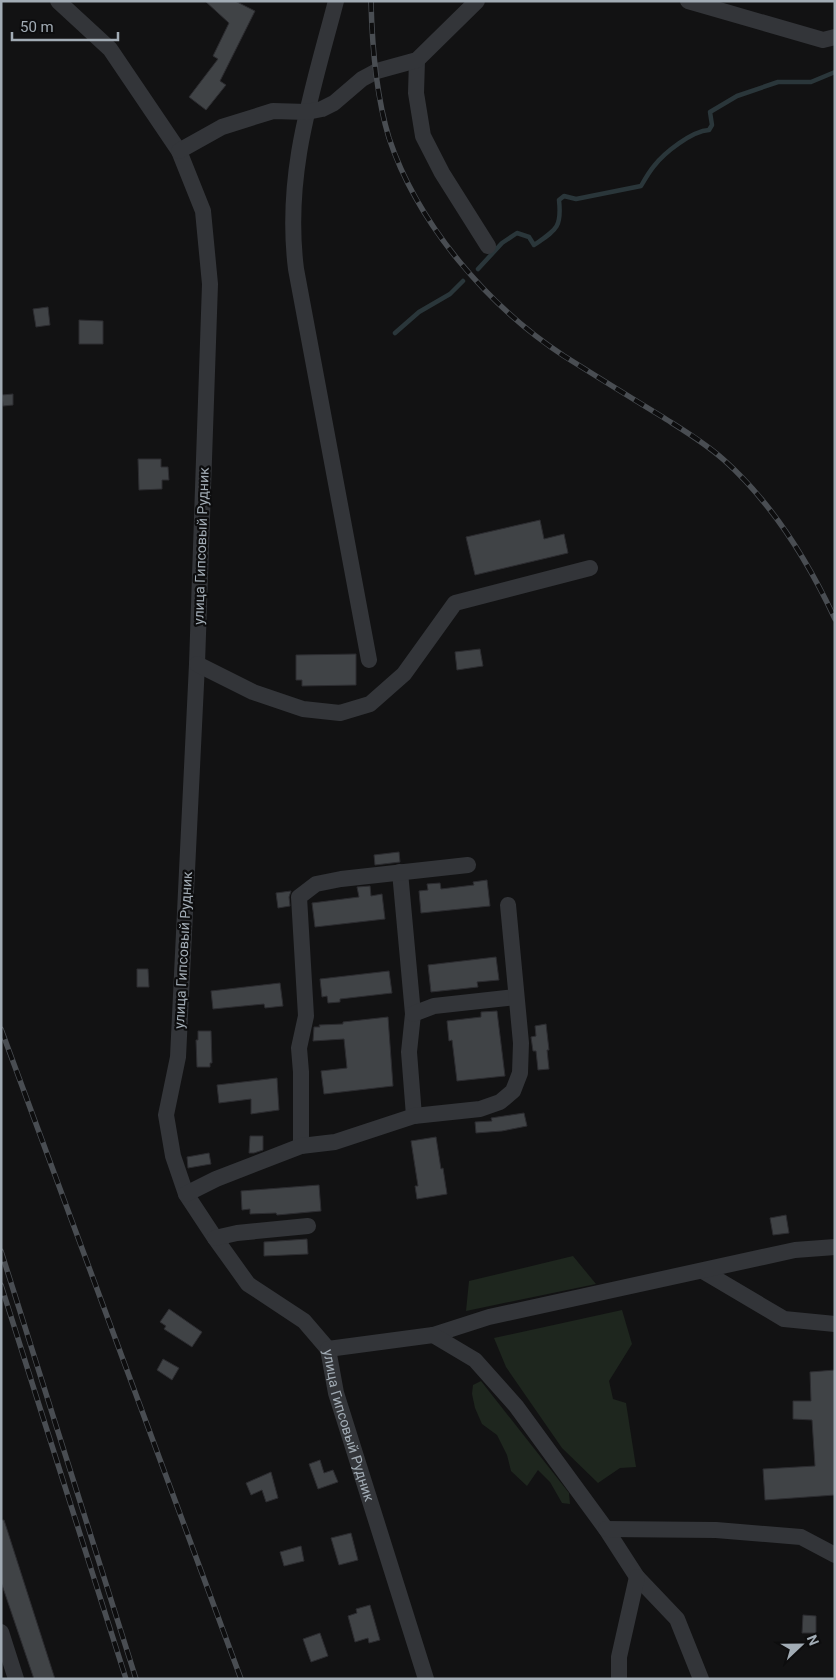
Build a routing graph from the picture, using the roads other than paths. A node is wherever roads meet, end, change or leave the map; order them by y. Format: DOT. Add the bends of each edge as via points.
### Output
graph roads {
  1 [pos="58,1"];
  2 [pos="336,1"];
  3 [pos="477,1"];
  4 [pos="688,1"];
  5 [pos="835,38"];
  6 [pos="417,60"];
  7 [pos="307,112"];
  8 [pos="179,151"];
  9 [pos="488,246"];
  10 [pos="590,568"];
  11 [pos="370,660"];
  12 [pos="197,664"];
  13 [pos="468,865"];
  14 [pos="400,872"];
  15 [pos="508,905"];
  16 [pos="516,997"];
  17 [pos="413,1014"];
  18 [pos="414,1116"];
  19 [pos="301,1146"];
  20 [pos="186,1194"];
  21 [pos="308,1226"];
  22 [pos="215,1238"];
  23 [pos="835,1247"];
  24 [pos="702,1271"];
  25 [pos="835,1324"];
  26 [pos="433,1335"];
  27 [pos="328,1349"];
  28 [pos="606,1529"];
  29 [pos="835,1555"];
  30 [pos="637,1577"];
  31 [pos="1,1632"];
  32 [pos="16,1679"];
  33 [pos="426,1679"];
  34 [pos="619,1679"];
  35 [pos="701,1679"];
  1 -- 8 [label="street, улица Гипсовый Рудник" via="110,49"];
  2 -- 7 [label="street"];
  3 -- 6 [label="street"];
  4 -- 5 [label="street" via="823,40"];
  6 -- 7 [label="street" via="377,71 334,102"];
  6 -- 9 [label="street" via="416,93 424,136 442,173"];
  7 -- 8 [label="street" via="273,111 222,127"];
  7 -- 11 [label="street" via="296,169 293,244"];
  8 -- 12 [label="street, улица Гипсовый Рудник" via="203,211 210,284"];
  10 -- 12 [label="street" via="455,603 404,674 370,704 340,713 303,709 253,692"];
  12 -- 20 [label="street, улица Гипсовый Рудник" via="178,1057 166,1115 173,1156"];
  13 -- 14 [label="street"];
  14 -- 17 [label="street"];
  14 -- 19 [label="street" via="316,884 299,897 306,1016 299,1048"];
  15 -- 16 [label="street"];
  16 -- 17 [label="street" via="434,1006"];
  16 -- 18 [label="street" via="521,1043 520,1073 513,1091 500,1102 480,1109"];
  17 -- 18 [label="street" via="409,1052"];
  18 -- 19 [label="street" via="335,1142"];
  19 -- 20 [label="street"];
  20 -- 22 [label="street, улица Гипсовый Рудник"];
  21 -- 22 [label="street"];
  22 -- 27 [label="street, улица Гипсовый Рудник" via="248,1284 304,1321"];
  23 -- 24 [label="street" via="795,1250"];
  24 -- 25 [label="street" via="784,1319"];
  24 -- 26 [label="street" via="489,1318"];
  26 -- 27 [label="street"];
  26 -- 28 [label="street" via="475,1360 516,1406"];
  27 -- 33 [label="street, улица Гипсовый Рудник" via="336,1393"];
  28 -- 29 [label="street" via="716,1530 801,1537"];
  28 -- 30 [label="street"];
  30 -- 34 [label="street" via="619,1657"];
  30 -- 35 [label="street" via="677,1619"];
  31 -- 32 [label="street"];
}
